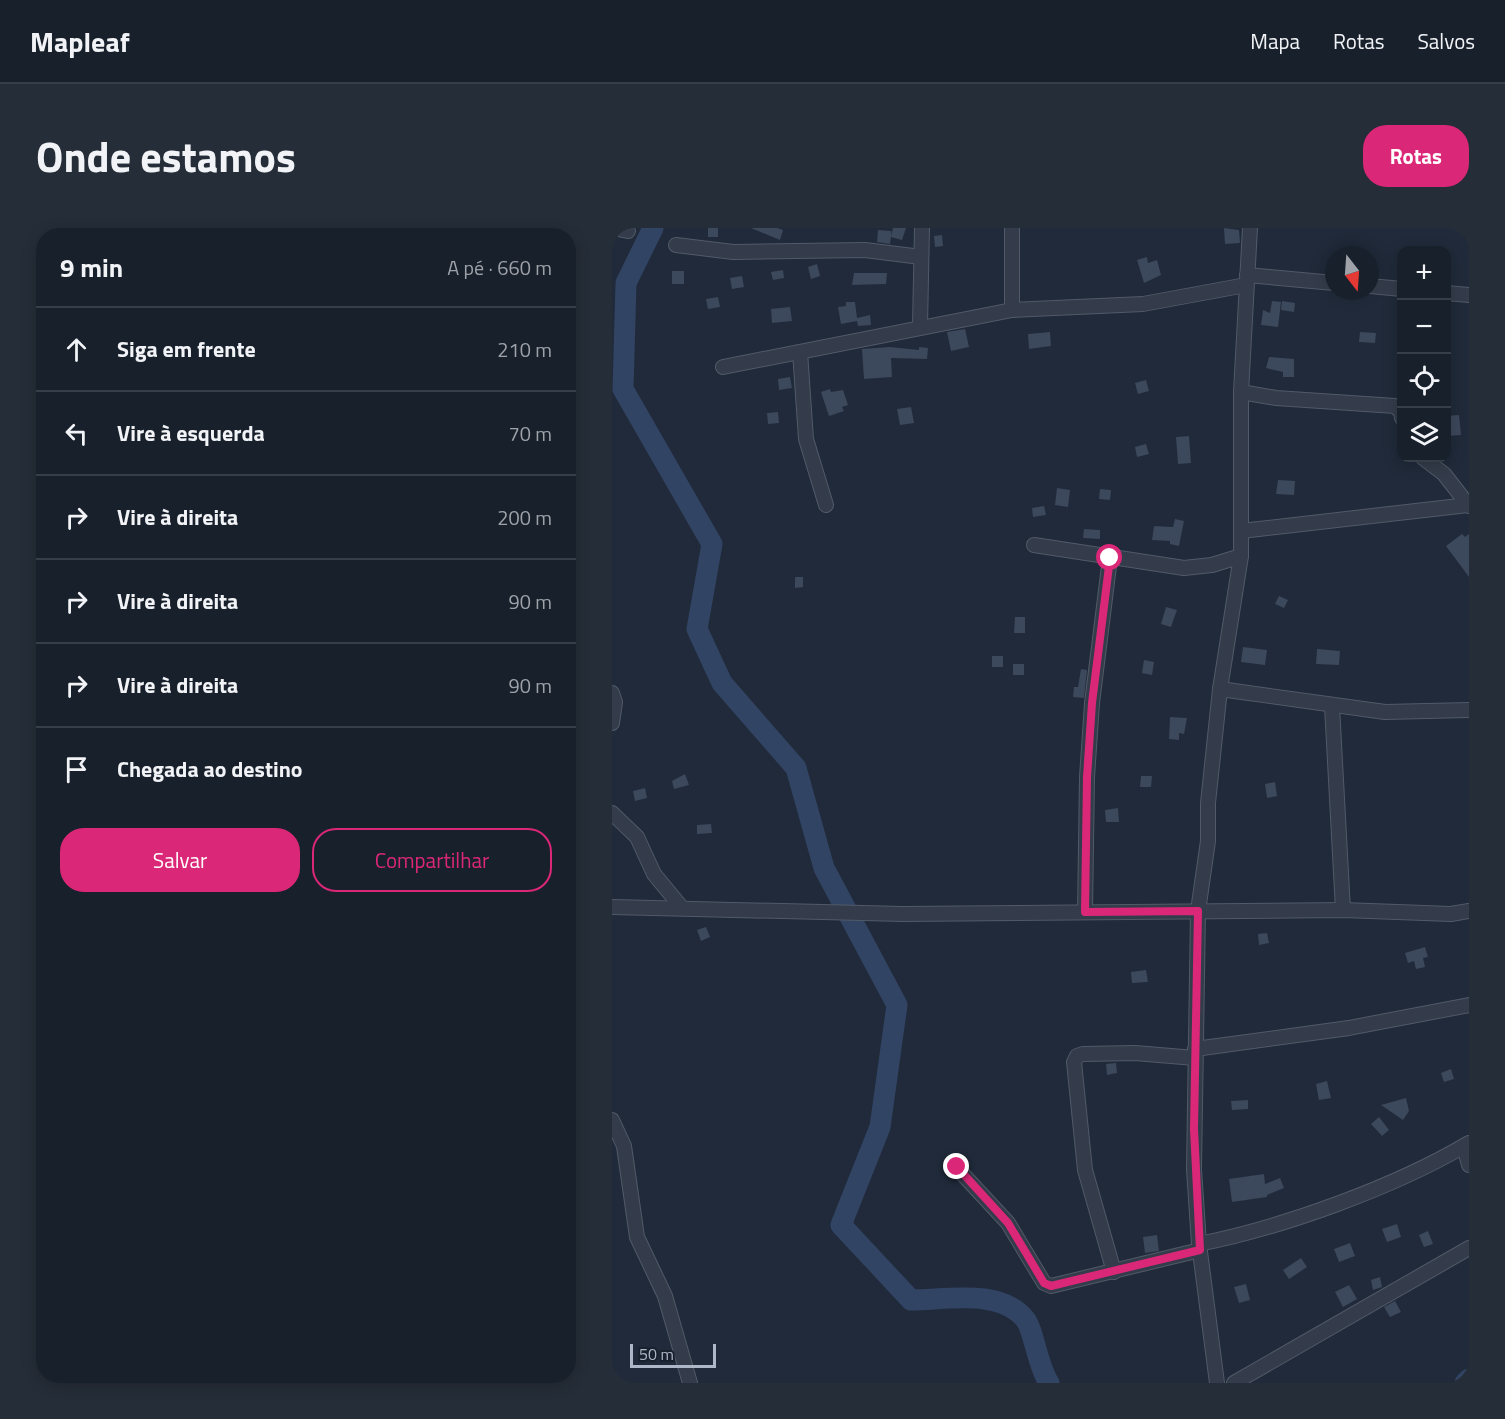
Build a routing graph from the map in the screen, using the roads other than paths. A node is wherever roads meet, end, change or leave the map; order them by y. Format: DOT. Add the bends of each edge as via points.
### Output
graph roads {
  1 [pos="613,228"];
  2 [pos="922,228"];
  3 [pos="1012,228"];
  4 [pos="1250,228"];
  5 [pos="628,231"];
  6 [pos="676,245"];
  7 [pos="921,257"];
  8 [pos="1247,280"];
  9 [pos="1325,283"];
  10 [pos="1379,287"];
  11 [pos="1397,289"];
  12 [pos="1451,293"];
  13 [pos="1469,295"];
  14 [pos="1012,310"];
  15 [pos="920,327"];
  16 [pos="800,352"];
  17 [pos="723,367"];
  18 [pos="1241,392"];
  19 [pos="1397,408"];
  20 [pos="1428,462"];
  21 [pos="826,505"];
  22 [pos="1469,505"];
  23 [pos="1241,531"];
  24 [pos="1034,545"];
  25 [pos="1241,556"];
  26 [pos="1110,558"];
  27 [pos="1220,689"];
  28 [pos="612,693"];
  29 [pos="1332,706"];
  30 [pos="1469,710"];
  31 [pos="612,723"];
  32 [pos="612,813"];
  33 [pos="612,907"];
  34 [pos="682,908"];
  35 [pos="1343,910"];
  36 [pos="1198,911"];
  37 [pos="1469,911"];
  38 [pos="1085,912"];
  39 [pos="1469,1005"];
  40 [pos="1195,1054"];
  41 [pos="612,1120"];
  42 [pos="1466,1144"];
  43 [pos="1469,1165"];
  44 [pos="957,1167"];
  45 [pos="1200,1247"];
  46 [pos="1469,1248"];
  47 [pos="1114,1272"];
  48 [pos="690,1383"];
  49 [pos="1217,1383"];
  50 [pos="1234,1383"];
  1 -- 5 [label="street"];
  2 -- 7 [label="street"];
  3 -- 14 [label="street"];
  4 -- 8 [label="street"];
  6 -- 7 [label="street" via="733,252 865,250"];
  7 -- 15 [label="street"];
  8 -- 9 [label="street"];
  8 -- 14 [label="street" via="1143,304"];
  8 -- 18 [label="street"];
  10 -- 11 [label="street"];
  12 -- 13 [label="street"];
  14 -- 15 [label="street"];
  15 -- 16 [label="street"];
  16 -- 17 [label="street"];
  16 -- 21 [label="street" via="806,439"];
  18 -- 19 [label="street"];
  18 -- 23 [label="street"];
  20 -- 22 [label="street" via="1444,474"];
  22 -- 23 [label="street"];
  23 -- 25 [label="street"];
  24 -- 26 [label="street"];
  25 -- 26 [label="street" via="1200,567"];
  25 -- 27 [label="street"];
  26 -- 38 [label="street" via="1092,703"];
  27 -- 29 [label="street"];
  27 -- 36 [label="street" via="1208,841"];
  28 -- 31 [label="street"];
  29 -- 30 [label="street" via="1385,712"];
  29 -- 35 [label="street"];
  32 -- 34 [label="street" via="637,837 654,874"];
  33 -- 34 [label="street"];
  34 -- 38 [label="street" via="903,914"];
  35 -- 36 [label="street"];
  35 -- 37 [label="street" via="1451,914"];
  36 -- 38 [label="street"];
  36 -- 40 [label="street"];
  39 -- 40 [label="street"];
  40 -- 45 [label="street" via="1194,1159"];
  40 -- 47 [label="street" via="1083,1054 1074,1062 1085,1170"];
  41 -- 48 [label="street" via="624,1146 637,1236 664,1296"];
  42 -- 43 [label="street"];
  42 -- 45 [label="street" via="1416,1171 1338,1202"];
  44 -- 47 [label="street" via="1008,1223 1044,1283 1060,1285"];
  45 -- 47 [label="street"];
  45 -- 49 [label="street"];
  46 -- 50 [label="street"];
}
